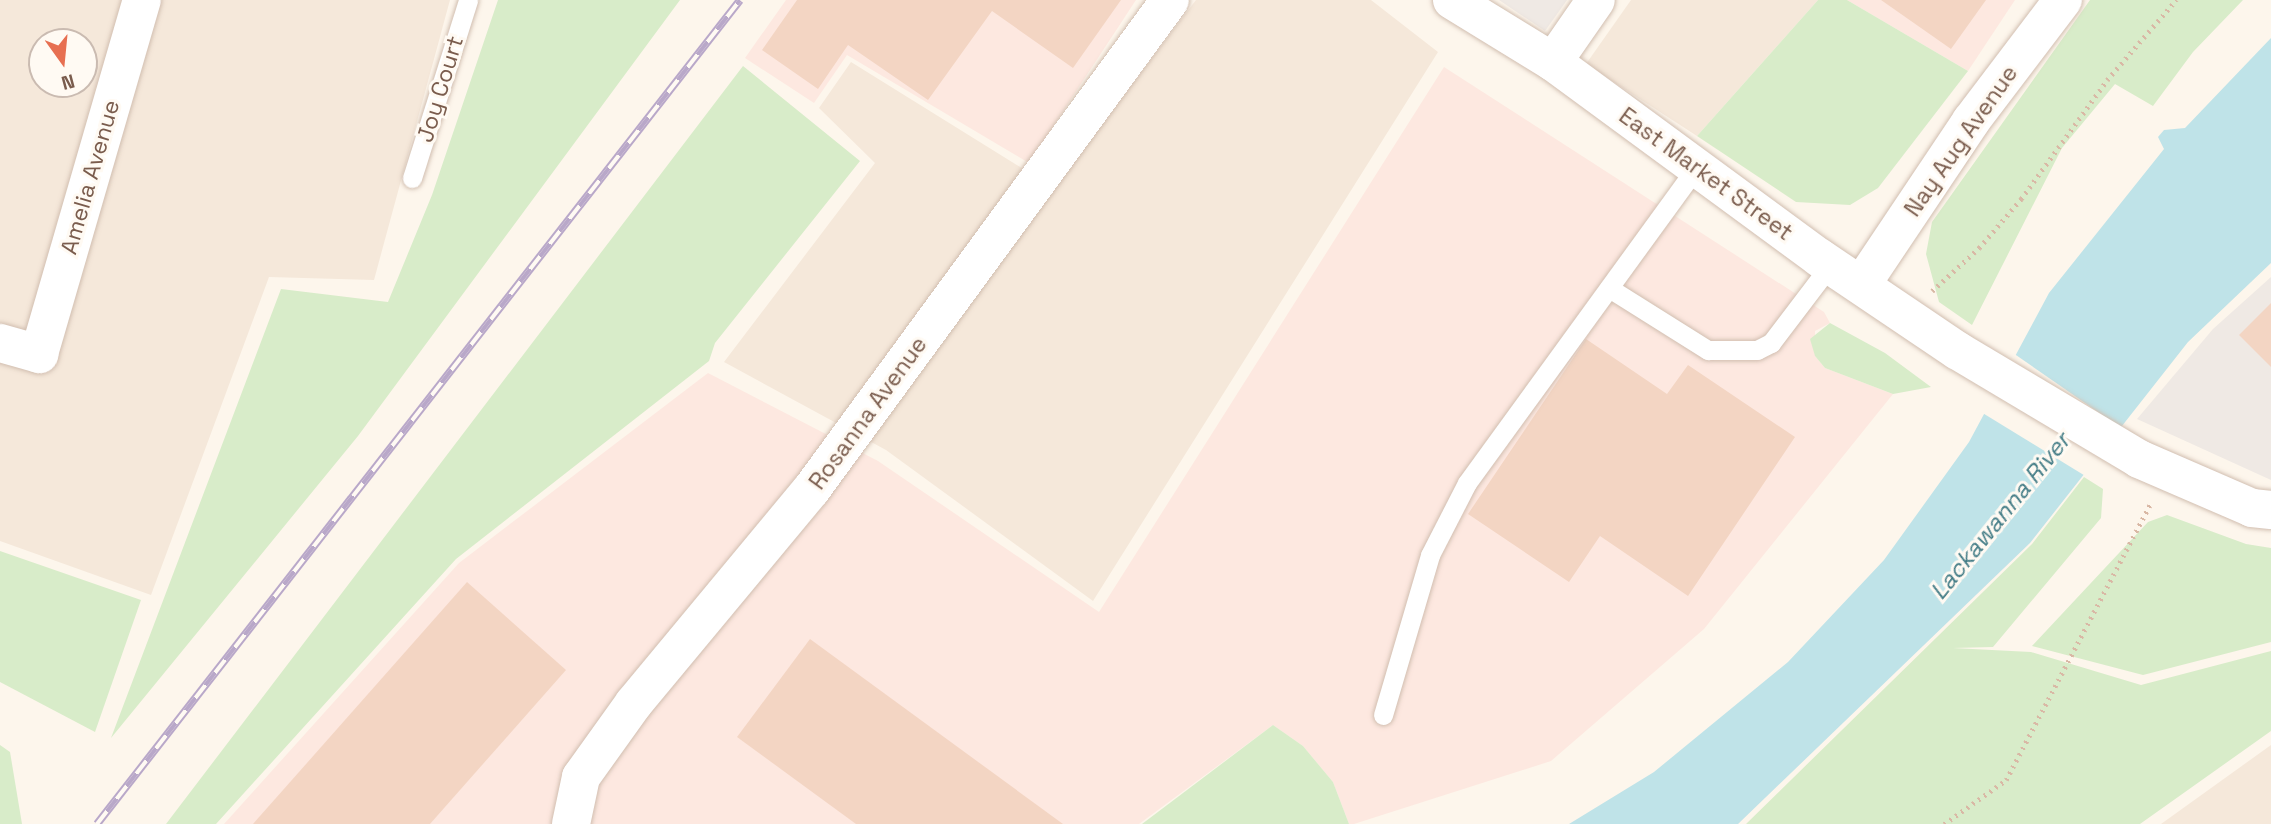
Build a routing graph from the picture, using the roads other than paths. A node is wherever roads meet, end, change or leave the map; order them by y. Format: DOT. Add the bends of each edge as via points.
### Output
graph roads {
  1 [pos="142,0"];
  2 [pos="468,0"];
  3 [pos="1170,0"];
  4 [pos="1452,0"];
  5 [pos="1596,0"];
  6 [pos="2063,0"];
  7 [pos="1553,62"];
  8 [pos="1696,168"];
  9 [pos="412,178"];
  10 [pos="1831,264"];
  11 [pos="1862,284"];
  12 [pos="1608,288"];
  13 [pos="0,343"];
  14 [pos="2271,510"];
  15 [pos="1382,715"];
  16 [pos="571,824"];
  1 -- 13 [label="street, Amelia Avenue" via="39,354"];
  2 -- 9 [label="lane, Joy Court"];
  3 -- 16 [label="street, Rosanna Avenue" via="811,490 635,703 581,777"];
  4 -- 7 [label="street, East Market Street"];
  5 -- 7 [label="street"];
  6 -- 11 [label="street, Nay Aug Avenue" via="1971,121"];
  7 -- 8 [label="street, East Market Street"];
  8 -- 10 [label="street, East Market Street"];
  8 -- 12 [label="lane"];
  10 -- 11 [label="street, East Market Street"];
  10 -- 12 [label="lane" via="1771,343 1756,350 1708,350"];
  11 -- 14 [label="street, East Market Street" via="1958,351 2153,465 2252,508"];
  12 -- 15 [label="lane" via="1467,483 1430,555"];
}
